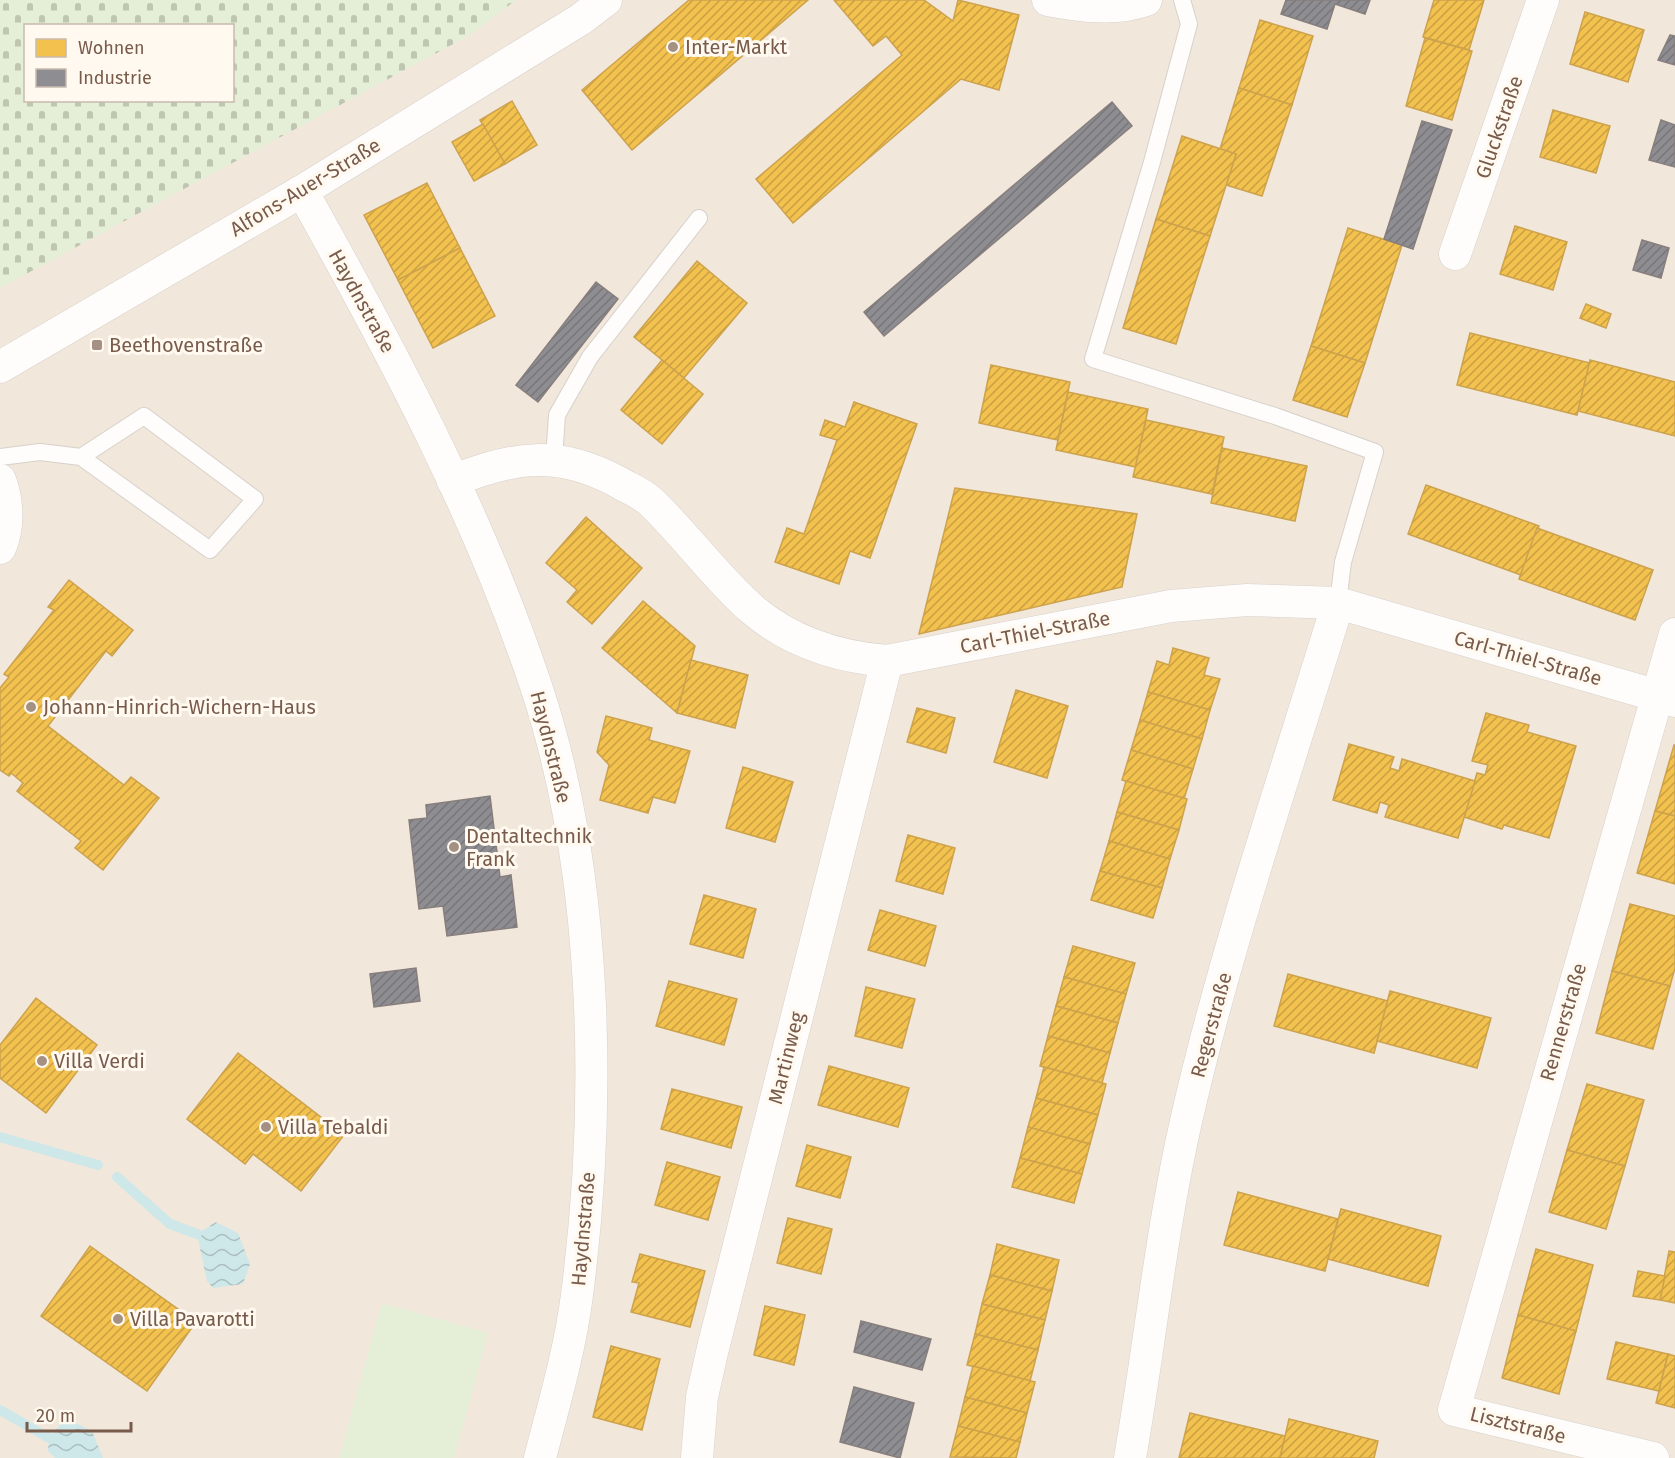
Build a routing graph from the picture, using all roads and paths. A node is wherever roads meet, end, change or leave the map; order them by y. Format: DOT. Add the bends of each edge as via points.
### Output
graph roads {
  1 [pos="606,0"];
  2 [pos="1048,0"];
  3 [pos="1146,0"];
  4 [pos="1182,0"];
  5 [pos="1543,0"];
  6 [pos="302,191"];
  7 [pos="699,218"];
  8 [pos="1455,254"];
  9 [pos="0,367"];
  10 [pos="0,457"];
  11 [pos="81,457"];
  12 [pos="554,459"];
  13 [pos="0,480"];
  14 [pos="453,481"];
  15 [pos="0,548"];
  16 [pos="1338,603"];
  17 [pos="1675,634"];
  18 [pos="887,661"];
  19 [pos="1665,698"];
  20 [pos="1454,1410"];
  21 [pos="540,1458"];
  22 [pos="697,1458"];
  23 [pos="1130,1458"];
  24 [pos="1653,1458"];
  1 -- 6 [label="street, Alfons-Auer-Straße"];
  2 -- 3 [label="street" via="1076,6"];
  4 -- 16 [label="lane" via="1189,24 1093,359 1375,452 1343,562"];
  5 -- 8 [label="street, Gluckstraße"];
  6 -- 9 [label="street, Alfons-Auer-Straße"];
  6 -- 14 [label="street, Haydnstraße" via="403,375"];
  7 -- 12 [label="lane" via="574,381 557,415"];
  10 -- 11 [label="lane" via="40,452"];
  11 -- 11 [label="lane" via="210,550 255,499 144,416"];
  12 -- 14 [label="street, Carl-Thiel-Straße" via="492,465"];
  12 -- 18 [label="street, Carl-Thiel-Straße" via="604,475 648,498 753,610 787,633 826,650"];
  13 -- 15 [label="street" via="7,511"];
  14 -- 21 [label="street, Haydnstraße" via="501,590 560,771 574,848 585,950 592,1057 590,1160 568,1350"];
  16 -- 18 [label="street, Carl-Thiel-Straße" via="1247,600 1171,606"];
  16 -- 19 [label="street, Carl-Thiel-Straße"];
  16 -- 23 [label="street, Regerstraße" via="1228,963 1187,1116 1161,1248"];
  17 -- 19 [label="street, Rennerstraße"];
  18 -- 22 [label="street, Martinweg" via="712,1348 702,1396"];
  19 -- 20 [label="street, Rennerstraße"];
  20 -- 24 [label="street, Lisztstraße"];
}
